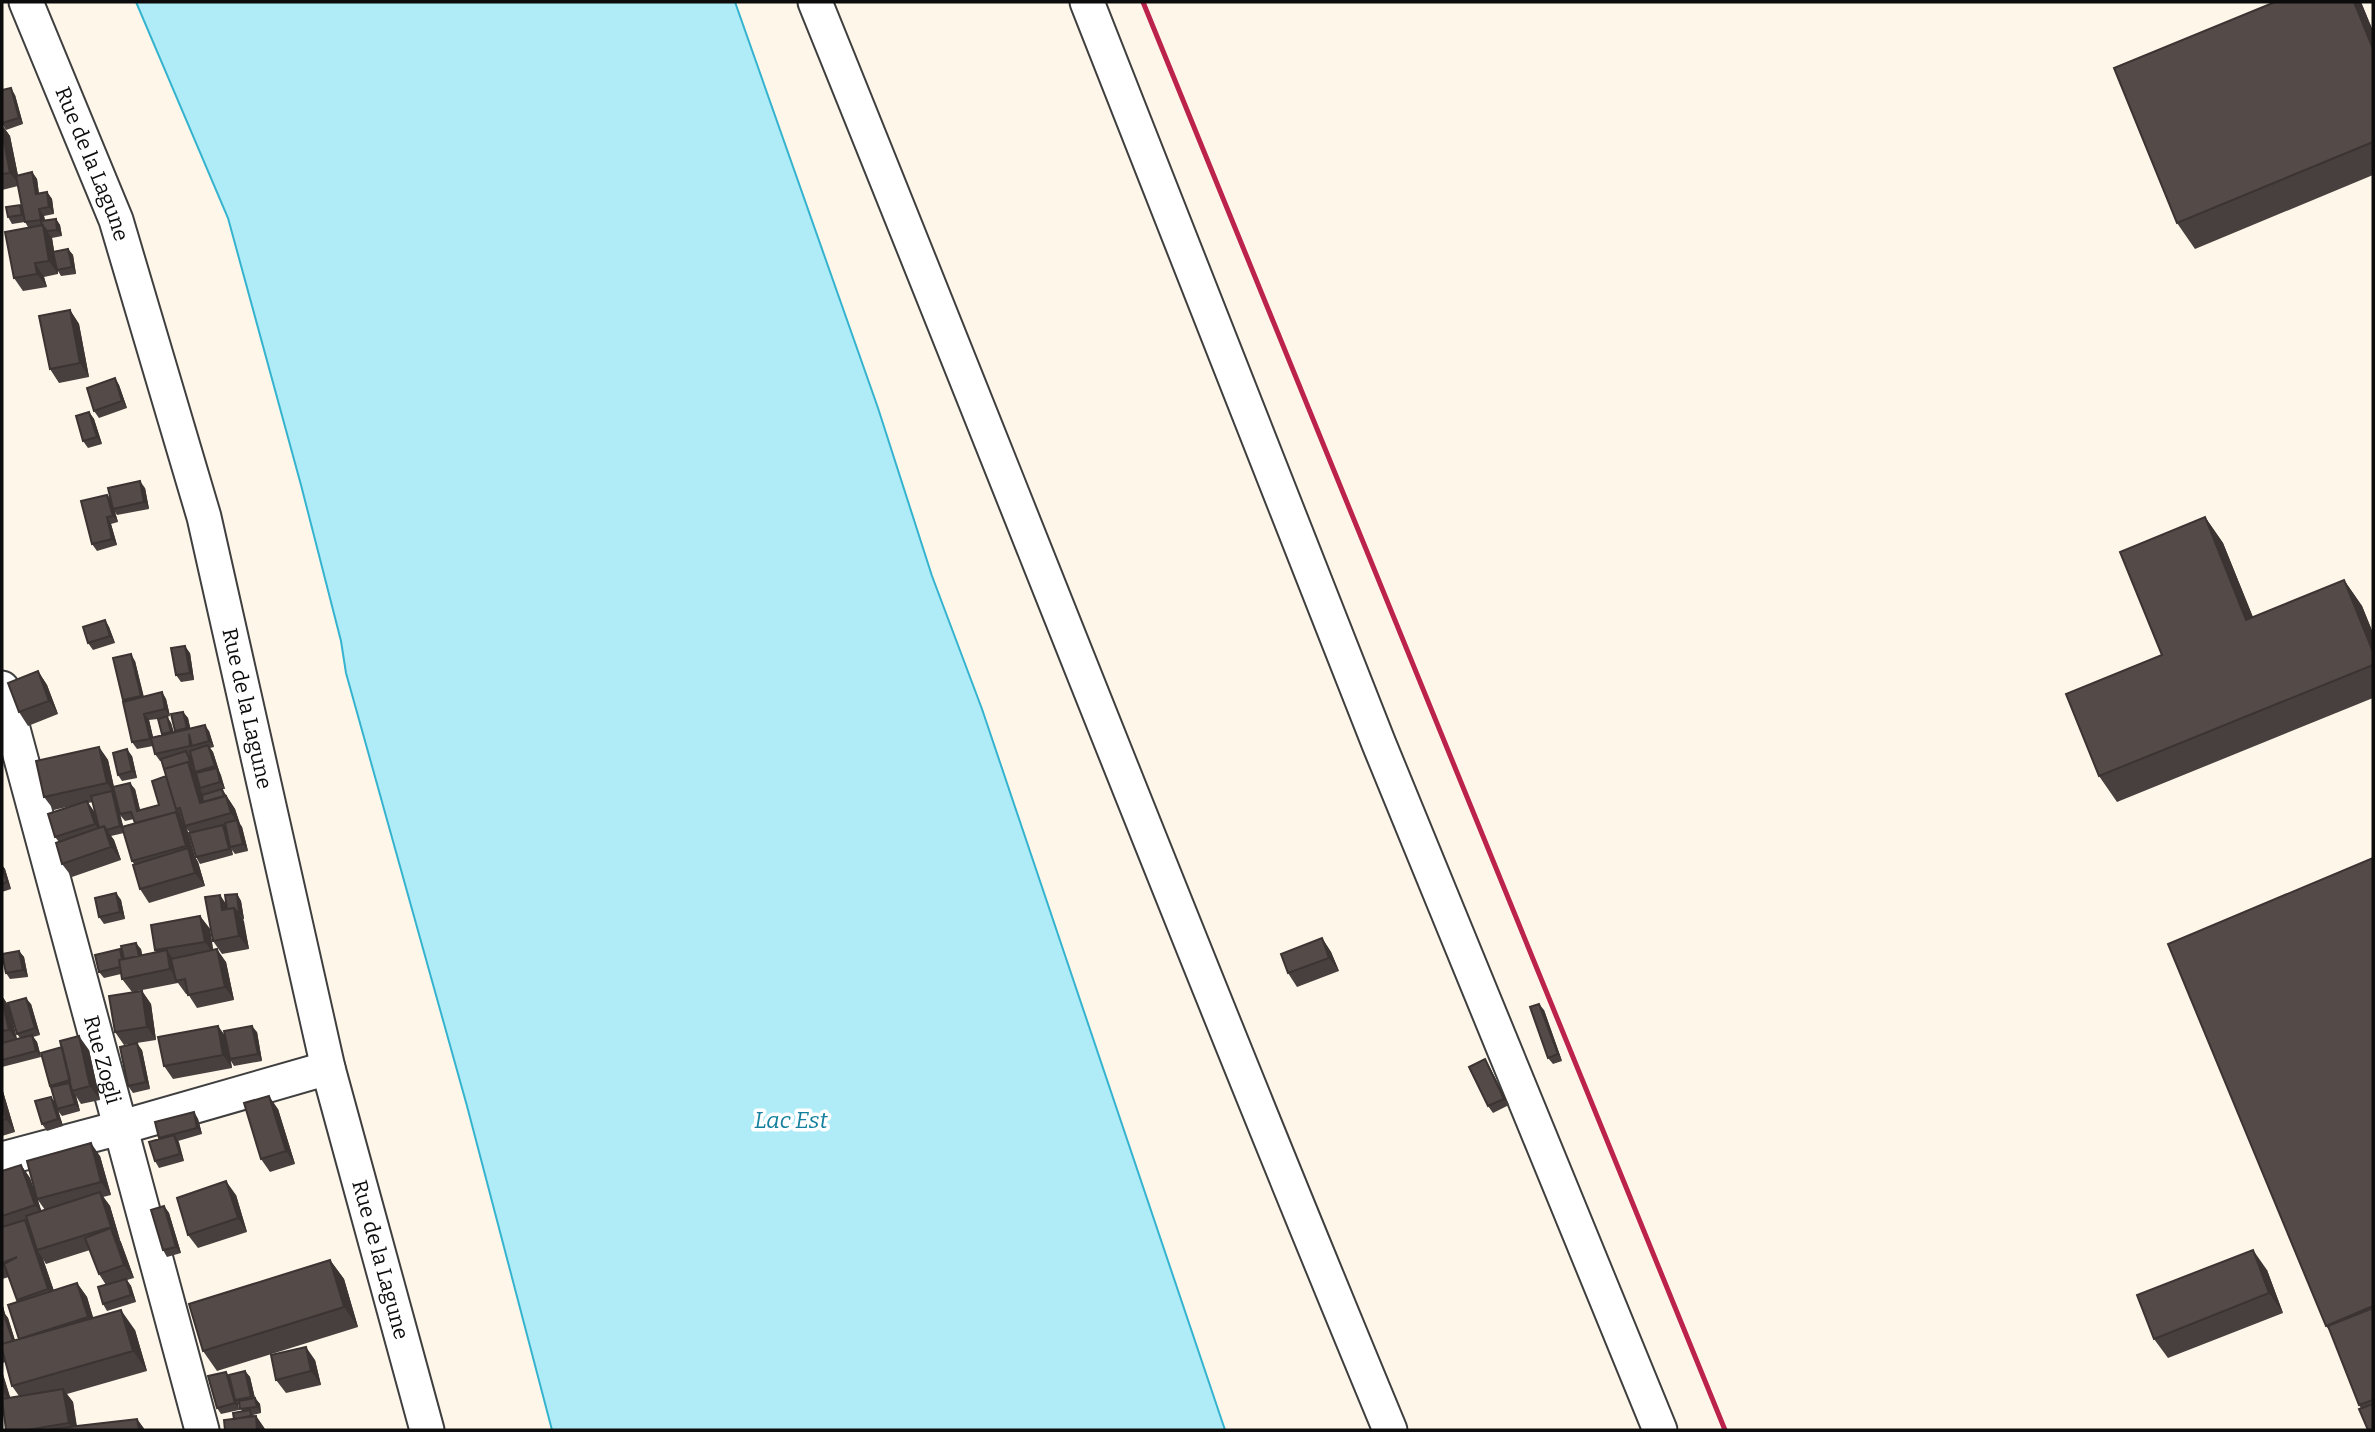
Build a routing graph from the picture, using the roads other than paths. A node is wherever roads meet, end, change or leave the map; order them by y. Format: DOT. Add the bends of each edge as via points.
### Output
graph roads {
  1 [pos="26,2"];
  2 [pos="815,2"];
  3 [pos="1087,2"];
  4 [pos="2,688"];
  5 [pos="328,1068"];
  6 [pos="119,1128"];
  7 [pos="2,1159"];
  8 [pos="202,1430"];
  9 [pos="426,1430"];
  10 [pos="1390,1430"];
  11 [pos="1660,1430"];
  1 -- 5 [label="street, Rue de la Lagune" via="116,220 204,517"];
  2 -- 10 [label="street" via="1267,1134"];
  3 -- 11 [label="street" via="1379,744"];
  4 -- 6 [label="street, Rue Zogli"];
  5 -- 6 [label="street"];
  5 -- 9 [label="street, Rue de la Lagune"];
  6 -- 7 [label="street"];
  6 -- 8 [label="street, Rue Zogli"];
}
